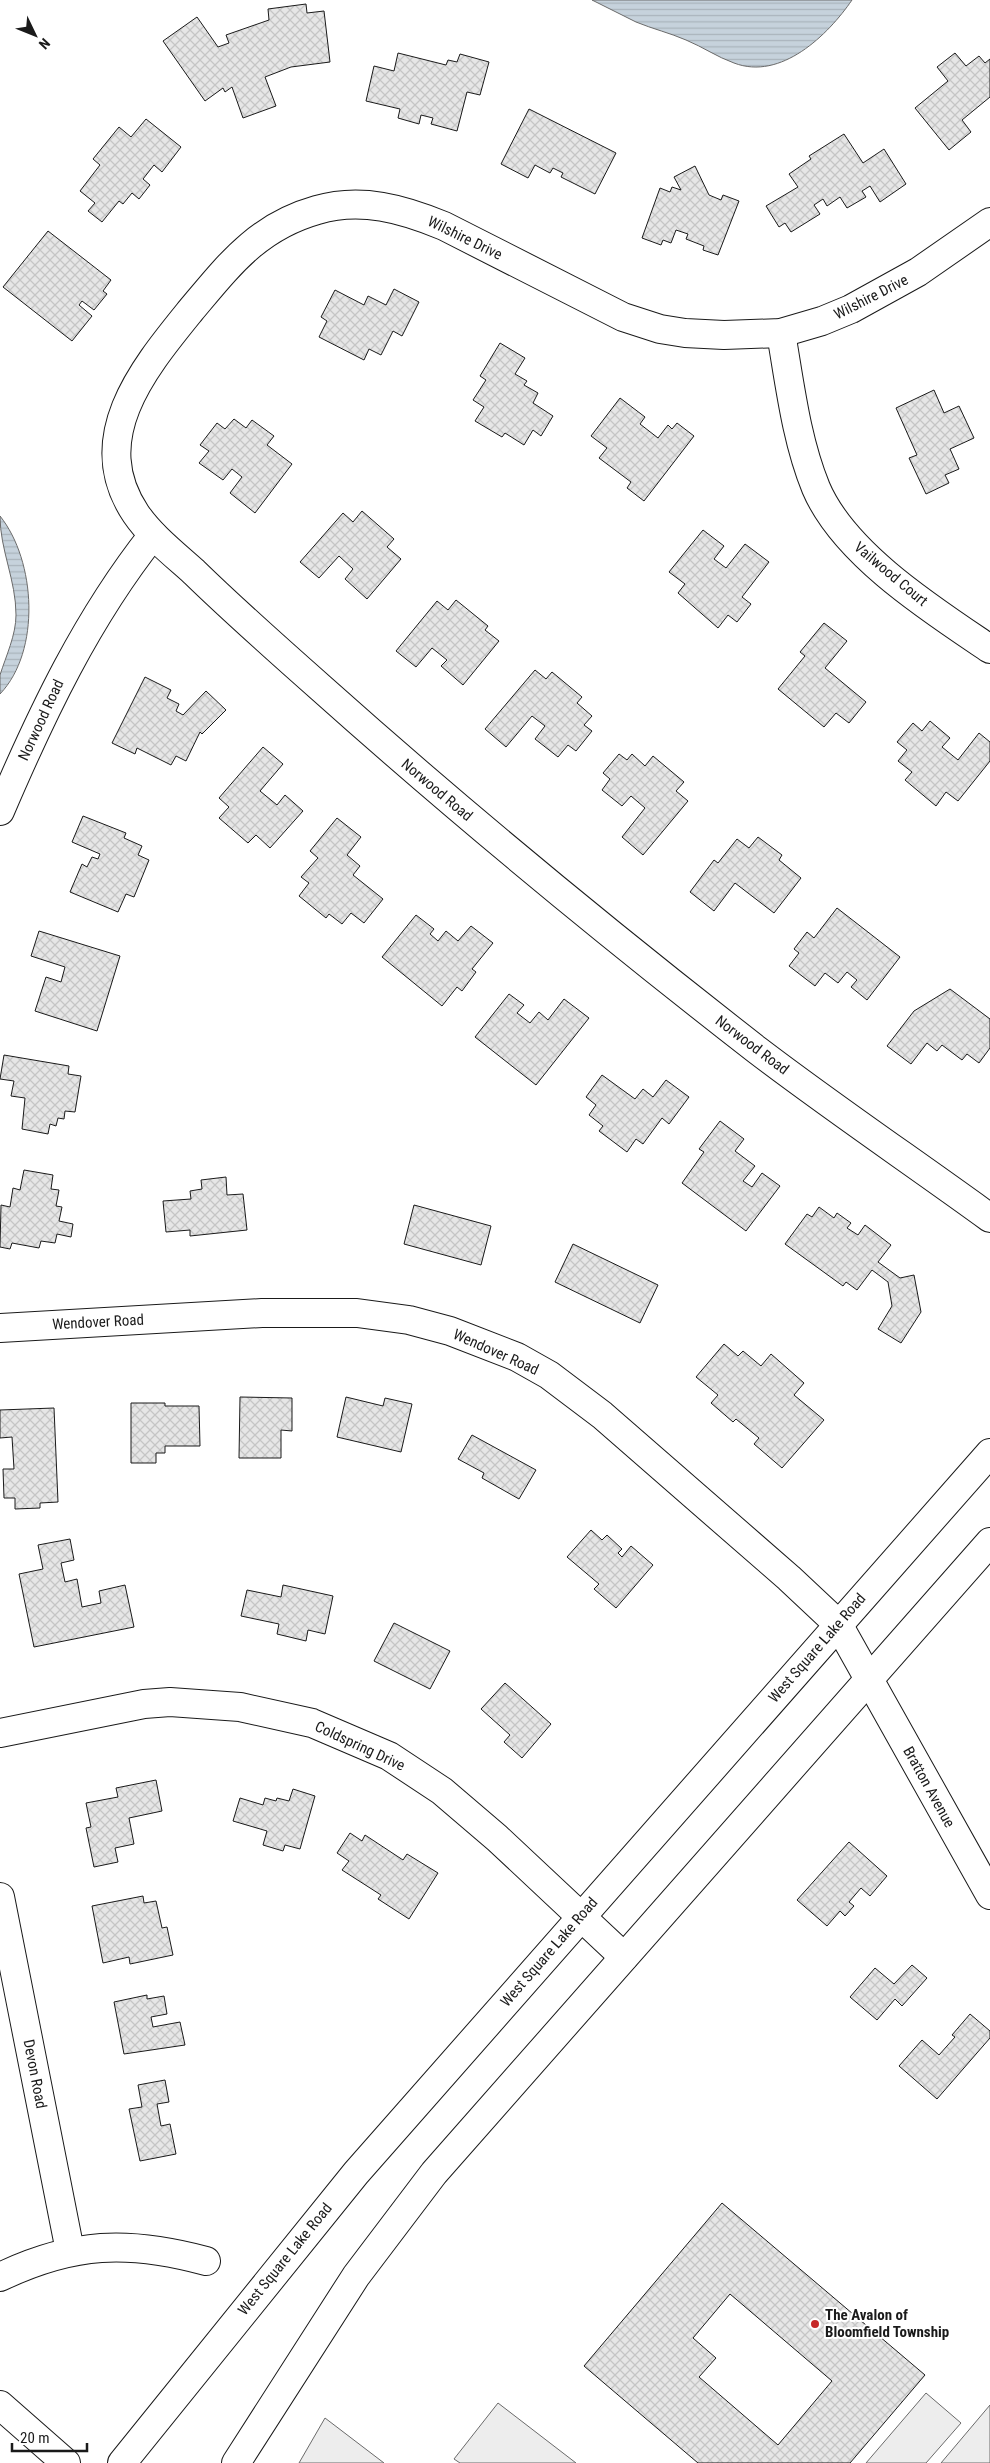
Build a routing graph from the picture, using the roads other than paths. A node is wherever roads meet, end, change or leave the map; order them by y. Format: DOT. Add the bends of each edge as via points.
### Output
graph roads {
  1 [pos="990,222"];
  2 [pos="781,333"];
  3 [pos="154,534"];
  4 [pos="990,649"];
  5 [pos="0,811"];
  6 [pos="990,1218"];
  7 [pos="0,1328"];
  8 [pos="990,1452"];
  9 [pos="990,1542"];
  10 [pos="838,1624"];
  11 [pos="869,1679"];
  12 [pos="0,1733"];
  13 [pos="990,1895"];
  14 [pos="0,1897"];
  15 [pos="581,1916"];
  16 [pos="624,1957"];
  17 [pos="70,2251"];
  18 [pos="206,2262"];
  19 [pos="0,2277"];
  20 [pos="0,2405"];
  21 [pos="66,2463"];
  22 [pos="122,2463"];
  23 [pos="236,2463"];
  1 -- 2 [label="main road, Wilshire Drive" via="952,251 888,291 822,321"];
  2 -- 3 [label="main road, Wilshire Drive" via="724,335 660,329 623,317 417,215 358,204 314,210 270,229 232,261 160,348 138,380 122,418 117,440 117,466 124,492 136,515"];
  2 -- 4 [label="main road, Vailwood Court" via="802,446 826,508 869,558"];
  3 -- 5 [label="main road, Norwood Road" via="113,588 67,666"];
  3 -- 6 [label="main road, Norwood Road" via="390,750 577,907 760,1052"];
  7 -- 10 [label="main road, Wendover Road" via="318,1312 357,1313 409,1320 479,1341 517,1357 577,1395"];
  8 -- 10 [label="main road, West Square Lake Road"];
  9 -- 11 [label="main road"];
  10 -- 11 [label="main road, Wendover Road"];
  10 -- 15 [label="main road, West Square Lake Road"];
  11 -- 13 [label="main road, Bratton Avenue"];
  11 -- 16 [label="main road"];
  12 -- 15 [label="main road, Coldspring Drive" via="144,1704 170,1702 240,1707 312,1723 389,1756 435,1786"];
  14 -- 17 [label="main road, Devon Road"];
  15 -- 16 [label="main road, Coldspring Drive"];
  15 -- 22 [label="main road, West Square Lake Road" via="324,2211"];
  16 -- 23 [label="main road" via="482,2118 389,2230"];
  17 -- 18 [label="main road" via="96,2247 158,2251"];
  17 -- 19 [label="main road"];
  20 -- 21 [label="main road"];
}
